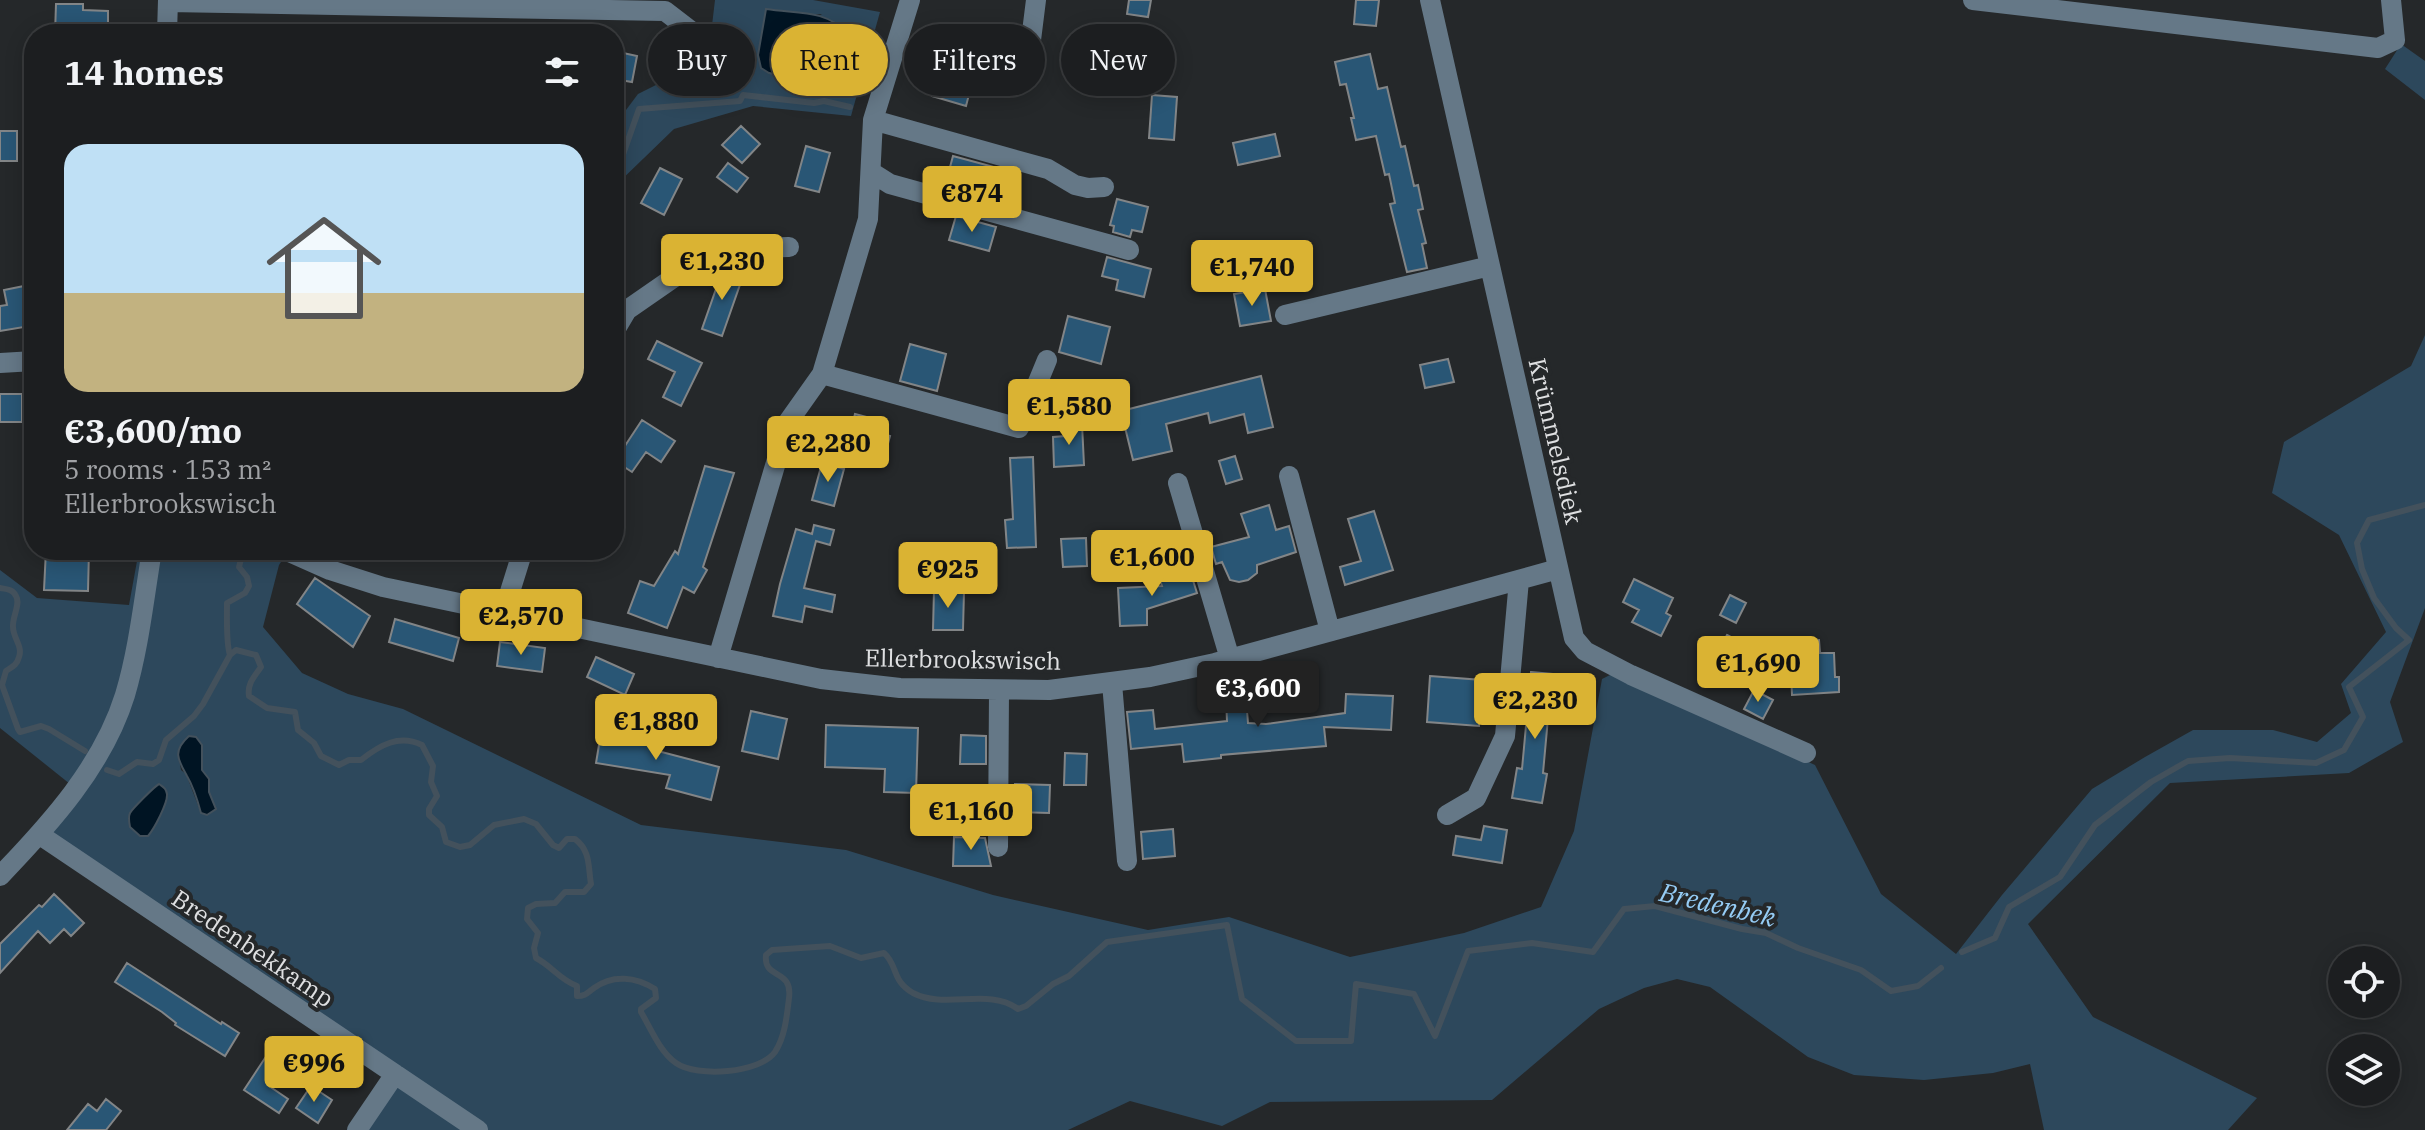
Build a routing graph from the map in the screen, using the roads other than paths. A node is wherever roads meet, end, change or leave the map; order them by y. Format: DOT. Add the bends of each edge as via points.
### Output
graph roads {
  1 [pos="910,0"];
  2 [pos="1036,0"];
  3 [pos="1430,0"];
  4 [pos="1973,0"];
  5 [pos="2391,0"];
  6 [pos="168,1"];
  7 [pos="167,24"];
  8 [pos="682,24"];
  9 [pos="1033,24"];
  10 [pos="873,120"];
  11 [pos="871,172"];
  12 [pos="1104,187"];
  13 [pos="789,247"];
  14 [pos="1129,250"];
  15 [pos="1490,266"];
  16 [pos="624,315"];
  17 [pos="1285,315"];
  18 [pos="1047,360"];
  19 [pos="24,362"];
  20 [pos="0,363"];
  21 [pos="822,374"];
  22 [pos="1289,476"];
  23 [pos="1178,483"];
  24 [pos="150,560"];
  25 [pos="308,560"];
  26 [pos="520,560"];
  27 [pos="1558,569"];
  28 [pos="1519,580"];
  29 [pos="504,611"];
  30 [pos="1330,631"];
  31 [pos="718,658"];
  32 [pos="1230,659"];
  33 [pos="1112,683"];
  34 [pos="999,691"];
  35 [pos="1806,753"];
  36 [pos="1447,815"];
  37 [pos="40,835"];
  38 [pos="998,847"];
  39 [pos="1127,861"];
  40 [pos="0,876"];
  41 [pos="395,1074"];
  42 [pos="357,1130"];
  43 [pos="478,1130"];
  1 -- 10 [label="street"];
  2 -- 9 [label="street"];
  3 -- 15 [label="street, Krümmelsdiek"];
  4 -- 5 [label="street" via="2378,48 2395,40"];
  6 -- 7 [label="street"];
  6 -- 8 [label="street" via="665,11"];
  10 -- 11 [label="street"];
  10 -- 12 [label="street" via="1048,169 1075,185"];
  11 -- 14 [label="street" via="890,184"];
  11 -- 21 [label="street" via="868,219"];
  13 -- 16 [label="street" via="715,249"];
  15 -- 17 [label="street"];
  15 -- 27 [label="street, Krümmelsdiek"];
  18 -- 21 [label="street" via="1019,428"];
  19 -- 20 [label="street"];
  21 -- 31 [label="street" via="788,422"];
  22 -- 30 [label="street"];
  23 -- 32 [label="street"];
  24 -- 37 [label="street" via="124,696 103,747"];
  25 -- 29 [label="street, Ellerbrookswisch" via="383,587"];
  26 -- 29 [label="street"];
  27 -- 28 [label="street, Ellerbrookswisch"];
  27 -- 35 [label="street, Krümmelsdiek" via="1574,638 1585,651"];
  28 -- 30 [label="street, Ellerbrookswisch"];
  28 -- 36 [label="street" via="1505,736 1476,798"];
  29 -- 31 [label="street, Ellerbrookswisch"];
  30 -- 32 [label="street, Ellerbrookswisch"];
  31 -- 34 [label="street, Ellerbrookswisch" via="821,679"];
  32 -- 33 [label="street, Ellerbrookswisch"];
  33 -- 34 [label="street, Ellerbrookswisch"];
  33 -- 39 [label="street"];
  34 -- 38 [label="street"];
  37 -- 40 [label="street"];
  37 -- 41 [label="street, Bredenbekkamp"];
  41 -- 42 [label="street"];
  41 -- 43 [label="street, Bredenbekkamp"];
}
